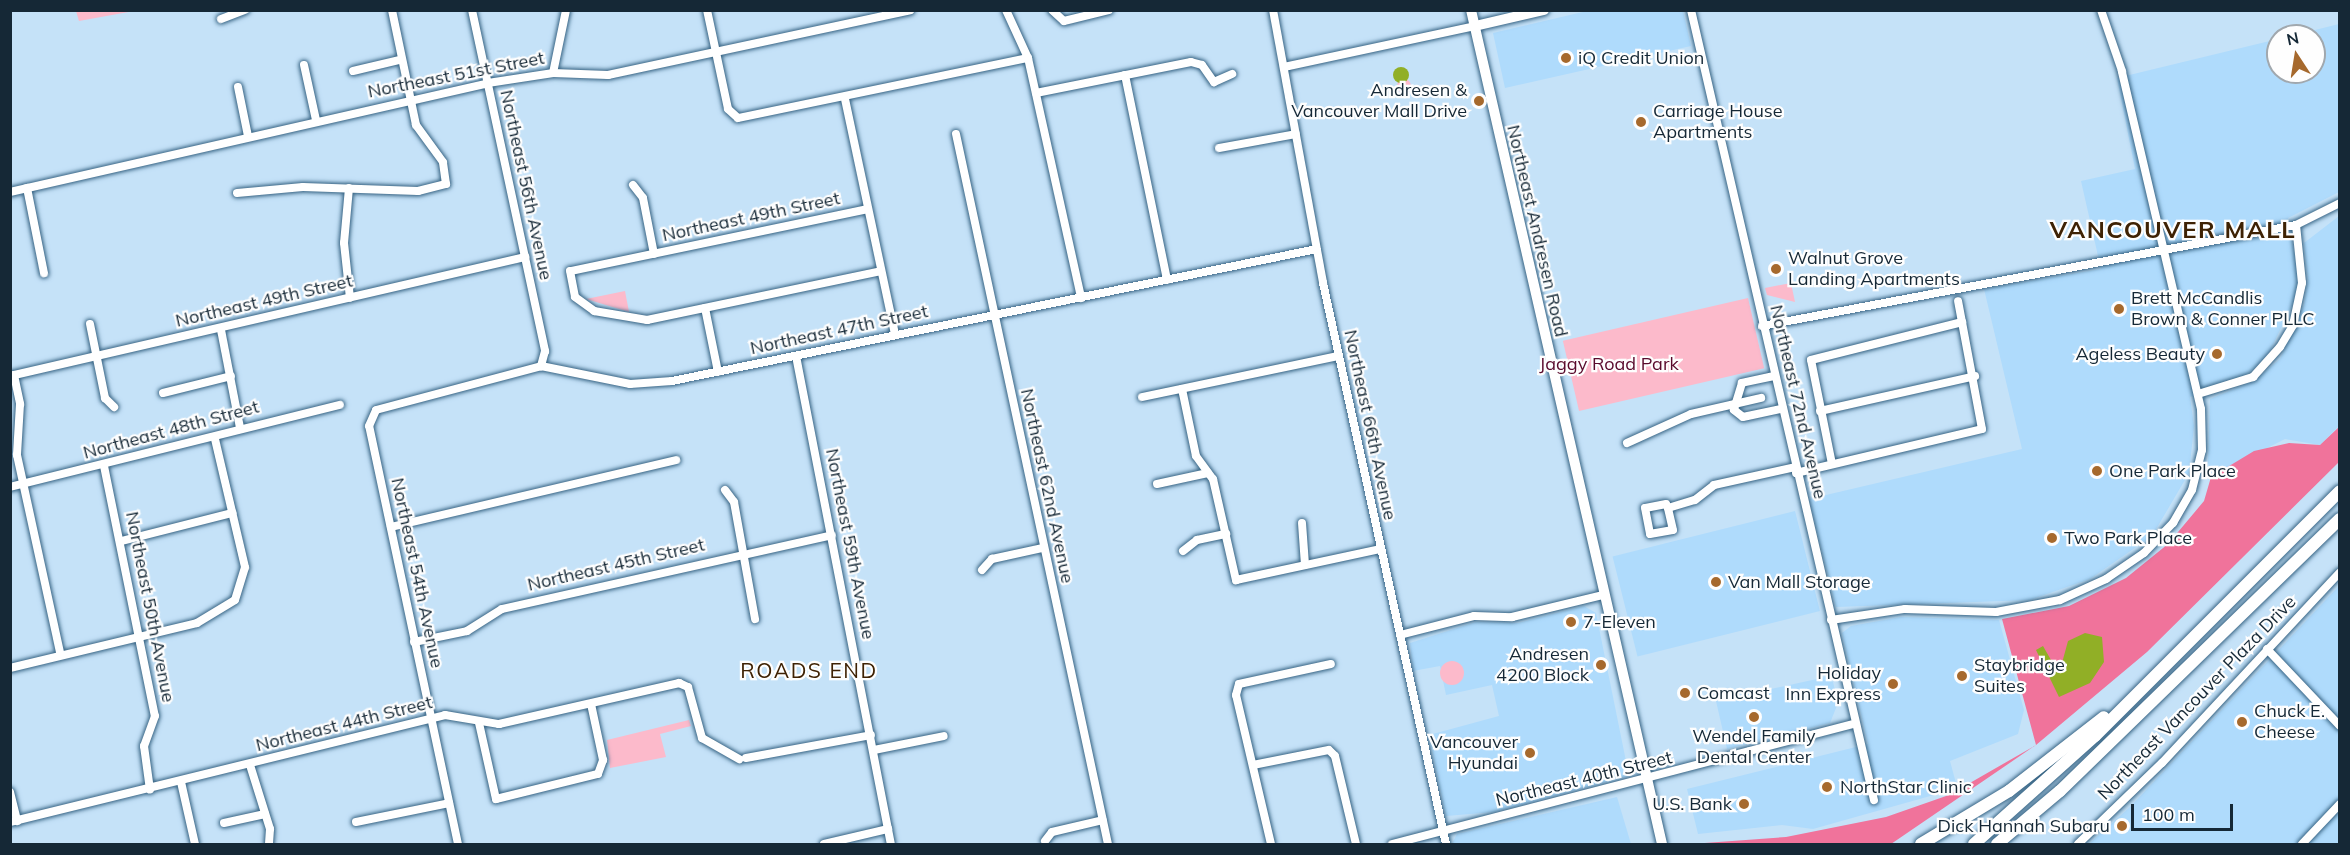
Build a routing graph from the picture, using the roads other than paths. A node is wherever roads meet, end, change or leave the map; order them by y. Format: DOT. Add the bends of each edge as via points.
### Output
graph roads {
  1 [pos="245,10"];
  2 [pos="392,10"];
  3 [pos="472,10"];
  4 [pos="566,10"];
  5 [pos="707,10"];
  6 [pos="910,10"];
  7 [pos="1006,10"];
  8 [pos="1052,10"];
  9 [pos="1109,10"];
  10 [pos="1273,10"];
  11 [pos="1471,10"];
  12 [pos="1545,10"];
  13 [pos="1691,10"];
  14 [pos="2101,10"];
  15 [pos="222,19"];
  16 [pos="1475,26"];
  17 [pos="716,52"];
  18 [pos="1028,58"];
  19 [pos="399,60"];
  20 [pos="304,65"];
  21 [pos="1284,67"];
  22 [pos="352,71"];
  23 [pos="553,73"];
  24 [pos="1232,74"];
  25 [pos="1125,75"];
  26 [pos="488,83"];
  27 [pos="238,87"];
  28 [pos="1036,93"];
  29 [pos="845,99"];
  30 [pos="410,100"];
  31 [pos="316,120"];
  32 [pos="956,134"];
  33 [pos="1296,134"];
  34 [pos="248,136"];
  35 [pos="1219,148"];
  36 [pos="633,185"];
  37 [pos="27,188"];
  38 [pos="349,188"];
  39 [pos="10,192"];
  40 [pos="237,193"];
  41 [pos="2340,203"];
  42 [pos="868,209"];
  43 [pos="2296,225"];
  44 [pos="2162,247"];
  45 [pos="1317,249"];
  46 [pos="654,254"];
  47 [pos="525,257"];
  48 [pos="881,271"];
  49 [pos="44,273"];
  50 [pos="1167,280"];
  51 [pos="351,298"];
  52 [pos="1081,298"];
  53 [pos="1958,301"];
  54 [pos="705,308"];
  55 [pos="994,316"];
  56 [pos="1962,322"];
  57 [pos="90,324"];
  58 [pos="1762,326"];
  59 [pos="221,330"];
  60 [pos="895,335"];
  61 [pos="796,356"];
  62 [pos="1338,356"];
  63 [pos="95,358"];
  64 [pos="541,366"];
  65 [pos="718,372"];
  66 [pos="12,376"];
  67 [pos="231,376"];
  68 [pos="1773,376"];
  69 [pos="1975,376"];
  70 [pos="1182,388"];
  71 [pos="163,393"];
  72 [pos="2198,394"];
  73 [pos="1142,397"];
  74 [pos="1761,398"];
  75 [pos="1734,404"];
  76 [pos="340,405"];
  77 [pos="114,407"];
  78 [pos="1781,410"];
  79 [pos="1820,411"];
  80 [pos="370,414"];
  81 [pos="240,429"];
  82 [pos="215,439"];
  83 [pos="1627,443"];
  84 [pos="676,460"];
  85 [pos="1832,464"];
  86 [pos="104,466"];
  87 [pos="1795,470"];
  88 [pos="1208,473"];
  89 [pos="22,484"];
  90 [pos="1157,484"];
  91 [pos="10,487"];
  92 [pos="724,490"];
  93 [pos="2340,491"];
  94 [pos="1668,508"];
  95 [pos="232,513"];
  96 [pos="2340,519"];
  97 [pos="1302,523"];
  98 [pos="2340,526"];
  99 [pos="391,527"];
  100 [pos="1226,534"];
  101 [pos="832,535"];
  102 [pos="122,541"];
  103 [pos="1042,548"];
  104 [pos="1380,549"];
  105 [pos="1183,551"];
  106 [pos="743,553"];
  107 [pos="1305,564"];
  108 [pos="2291,569"];
  109 [pos="982,570"];
  110 [pos="2340,572"];
  111 [pos="1603,595"];
  112 [pos="755,619"];
  113 [pos="1831,620"];
  114 [pos="1400,635"];
  115 [pos="137,636"];
  116 [pos="414,642"];
  117 [pos="2267,649"];
  118 [pos="60,653"];
  119 [pos="1331,664"];
  120 [pos="10,668"];
  121 [pos="2156,676"];
  122 [pos="591,704"];
  123 [pos="430,720"];
  124 [pos="479,723"];
  125 [pos="1852,724"];
  126 [pos="2340,726"];
  127 [pos="871,735"];
  128 [pos="945,736"];
  129 [pos="874,750"];
  130 [pos="250,765"];
  131 [pos="1253,765"];
  132 [pos="1644,781"];
  133 [pos="181,782"];
  134 [pos="150,790"];
  135 [pos="2060,791"];
  136 [pos="10,792"];
  137 [pos="1874,800"];
  138 [pos="449,803"];
  139 [pos="2340,804"];
  140 [pos="265,814"];
  141 [pos="1103,820"];
  142 [pos="14,822"];
  143 [pos="356,822"];
  144 [pos="224,823"];
  145 [pos="888,829"];
  146 [pos="1443,832"];
  147 [pos="1045,842"];
  148 [pos="195,844"];
  149 [pos="269,844"];
  150 [pos="458,844"];
  151 [pos="824,844"];
  152 [pos="891,844"];
  153 [pos="1108,844"];
  154 [pos="1271,844"];
  155 [pos="1356,844"];
  156 [pos="1392,844"];
  157 [pos="1446,844"];
  158 [pos="1662,844"];
  159 [pos="1920,844"];
  160 [pos="1974,844"];
  161 [pos="1997,844"];
  162 [pos="2010,844"];
  163 [pos="2078,844"];
  164 [pos="2302,844"];
  1 -- 15 [label="street"];
  2 -- 19 [label="street"];
  3 -- 26 [label="street, Northeast 56th Avenue"];
  4 -- 23 [label="street"];
  5 -- 17 [label="street"];
  6 -- 17 [label="street, Northeast 51st Street"];
  7 -- 18 [label="street"];
  8 -- 9 [label="street" via="1060,21"];
  10 -- 21 [label="street, Northeast 66th Avenue"];
  11 -- 16 [label="main road, Northeast Andresen Road"];
  12 -- 16 [label="main road"];
  13 -- 58 [label="street, Northeast 72nd Avenue"];
  14 -- 44 [label="street" via="2121,72"];
  16 -- 21 [label="street"];
  16 -- 111 [label="main road, Northeast Andresen Road"];
  17 -- 23 [label="street, Northeast 51st Street" via="608,75"];
  17 -- 29 [label="street" via="733,117"];
  18 -- 28 [label="street"];
  18 -- 29 [label="street"];
  19 -- 22 [label="street"];
  19 -- 30 [label="street"];
  20 -- 31 [label="street"];
  21 -- 33 [label="street, Northeast 66th Avenue"];
  23 -- 26 [label="street, Northeast 51st Street"];
  24 -- 25 [label="street" via="1211,81 1195,62"];
  25 -- 28 [label="street"];
  25 -- 50 [label="street"];
  26 -- 30 [label="street, Northeast 51st Street"];
  26 -- 47 [label="street, Northeast 56th Avenue"];
  27 -- 34 [label="street"];
  28 -- 52 [label="street"];
  29 -- 42 [label="street"];
  30 -- 31 [label="street, Northeast 51st Street"];
  30 -- 38 [label="street" via="416,125 448,173 446,184 418,191"];
  31 -- 34 [label="street, Northeast 51st Street"];
  32 -- 55 [label="street, Northeast 62nd Avenue"];
  33 -- 35 [label="street"];
  33 -- 45 [label="street, Northeast 66th Avenue"];
  34 -- 37 [label="street, Northeast 51st Street"];
  36 -- 46 [label="street" via="643,198"];
  37 -- 39 [label="street, Northeast 51st Street"];
  37 -- 49 [label="street"];
  38 -- 40 [label="street"];
  38 -- 51 [label="street" via="344,243"];
  41 -- 43 [label="street"];
  42 -- 46 [label="street, Northeast 49th Street"];
  42 -- 48 [label="street"];
  43 -- 44 [label="street"];
  43 -- 72 [label="street" via="2302,283 2293,324 2280,347 2253,377"];
  44 -- 58 [label="street"];
  44 -- 72 [label="street"];
  45 -- 50 [label="street, Northeast 47th Street"];
  45 -- 62 [label="street, Northeast 66th Avenue"];
  46 -- 54 [label="street, Northeast 49th Street" via="570,271 575,297 594,311 647,320"];
  47 -- 51 [label="street, Northeast 49th Street"];
  47 -- 64 [label="street, Northeast 56th Avenue" via="545,351"];
  48 -- 54 [label="street"];
  48 -- 60 [label="street"];
  50 -- 52 [label="street, Northeast 47th Street"];
  51 -- 59 [label="street, Northeast 49th Street"];
  52 -- 55 [label="street, Northeast 47th Street"];
  53 -- 56 [label="street"];
  54 -- 65 [label="street"];
  55 -- 60 [label="street, Northeast 47th Street"];
  55 -- 103 [label="street, Northeast 62nd Avenue"];
  56 -- 69 [label="street"];
  56 -- 79 [label="street" via="1811,360"];
  57 -- 63 [label="street"];
  58 -- 68 [label="street, Northeast 72nd Avenue"];
  59 -- 63 [label="street, Northeast 49th Street"];
  59 -- 67 [label="street"];
  60 -- 61 [label="street, Northeast 47th Street"];
  61 -- 65 [label="street, Northeast 47th Street"];
  61 -- 101 [label="street, Northeast 59th Avenue"];
  62 -- 70 [label="street"];
  62 -- 104 [label="street, Northeast 66th Avenue"];
  63 -- 66 [label="street, Northeast 49th Street"];
  63 -- 77 [label="street" via="105,398"];
  64 -- 65 [label="street, Northeast 47th Street" via="636,385"];
  64 -- 80 [label="street, Northeast 47th Street"];
  66 -- 89 [label="street"];
  67 -- 71 [label="street"];
  67 -- 81 [label="street"];
  68 -- 75 [label="street" via="1742,383"];
  68 -- 78 [label="street, Northeast 72nd Avenue"];
  69 -- 79 [label="street"];
  69 -- 85 [label="street" via="1982,429"];
  70 -- 73 [label="street"];
  70 -- 88 [label="street" via="1196,456"];
  72 -- 113 [label="street" via="2203,425 2200,469 2182,508 2161,536 2126,566 2084,591 2022,609 1905,609"];
  74 -- 75 [label="street"];
  75 -- 78 [label="street" via="1743,417"];
  75 -- 83 [label="street" via="1691,414"];
  76 -- 81 [label="street, Northeast 48th Street"];
  78 -- 87 [label="street, Northeast 72nd Avenue"];
  79 -- 85 [label="street"];
  80 -- 99 [label="street, Northeast 54th Avenue"];
  81 -- 82 [label="street, Northeast 48th Street"];
  82 -- 86 [label="street, Northeast 48th Street"];
  82 -- 95 [label="street"];
  84 -- 99 [label="street"];
  85 -- 87 [label="street"];
  86 -- 89 [label="street, Northeast 48th Street"];
  86 -- 102 [label="street, Northeast 50th Avenue"];
  87 -- 94 [label="street" via="1714,485 1683,504"];
  87 -- 113 [label="street, Northeast 72nd Avenue"];
  88 -- 90 [label="street"];
  88 -- 100 [label="street"];
  89 -- 91 [label="street, Northeast 48th Street"];
  89 -- 118 [label="street"];
  92 -- 106 [label="street" via="734,502"];
  93 -- 121 [label="highway"];
  95 -- 102 [label="street"];
  95 -- 115 [label="street" via="244,579 235,600 211,619"];
  96 -- 108 [label="highway"];
  97 -- 107 [label="street"];
  98 -- 108 [label="highway"];
  99 -- 116 [label="street, Northeast 54th Avenue"];
  100 -- 105 [label="street" via="1197,540"];
  100 -- 107 [label="street" via="1236,580"];
  101 -- 106 [label="street, Northeast 45th Street"];
  101 -- 127 [label="street, Northeast 59th Avenue"];
  102 -- 115 [label="street, Northeast 50th Avenue"];
  103 -- 109 [label="street" via="992,559"];
  103 -- 141 [label="street, Northeast 62nd Avenue"];
  104 -- 107 [label="street"];
  104 -- 114 [label="street, Northeast 66th Avenue"];
  106 -- 112 [label="street"];
  106 -- 116 [label="street, Northeast 45th Street" via="502,609 467,631"];
  108 -- 135 [label="highway"];
  110 -- 117 [label="street, Northeast Vancouver Plaza Drive"];
  111 -- 114 [label="street"];
  111 -- 132 [label="main road, Northeast Andresen Road"];
  113 -- 125 [label="street, Northeast 72nd Avenue"];
  114 -- 146 [label="street, Northeast 66th Avenue"];
  115 -- 118 [label="street"];
  115 -- 134 [label="street, Northeast 50th Avenue" via="154,716 143,761"];
  116 -- 123 [label="street, Northeast 54th Avenue"];
  117 -- 126 [label="street"];
  117 -- 163 [label="street, Northeast Vancouver Plaza Drive"];
  118 -- 120 [label="street"];
  119 -- 131 [label="street" via="1239,684"];
  121 -- 159 [label="highway" via="2037,771"];
  121 -- 160 [label="highway"];
  122 -- 124 [label="street, Northeast 44th Street" via="499,724"];
  122 -- 124 [label="street" via="603,768 598,774 496,799"];
  122 -- 127 [label="street, Northeast 44th Street" via="686,683 702,738 743,758"];
  123 -- 124 [label="street, Northeast 44th Street" via="454,714"];
  123 -- 130 [label="street, Northeast 44th Street"];
  123 -- 138 [label="street, Northeast 54th Avenue"];
  125 -- 132 [label="street, Northeast 40th Street"];
  125 -- 137 [label="street, Northeast 72nd Avenue"];
  127 -- 129 [label="street, Northeast 59th Avenue"];
  128 -- 129 [label="street"];
  129 -- 145 [label="street, Northeast 59th Avenue"];
  130 -- 133 [label="street, Northeast 44th Street"];
  130 -- 140 [label="street"];
  131 -- 154 [label="street"];
  131 -- 155 [label="street" via="1329,750"];
  132 -- 146 [label="street, Northeast 40th Street"];
  132 -- 158 [label="main road, Northeast Andresen Road"];
  133 -- 134 [label="street, Northeast 44th Street"];
  133 -- 148 [label="street"];
  134 -- 142 [label="street, Northeast 44th Street"];
  135 -- 161 [label="highway"];
  135 -- 162 [label="highway"];
  136 -- 142 [label="street"];
  138 -- 143 [label="street"];
  138 -- 150 [label="street, Northeast 54th Avenue"];
  139 -- 164 [label="street"];
  140 -- 144 [label="street"];
  140 -- 149 [label="street"];
  141 -- 147 [label="street" via="1052,832"];
  141 -- 153 [label="street, Northeast 62nd Avenue"];
  145 -- 151 [label="street"];
  145 -- 152 [label="street, Northeast 59th Avenue"];
  146 -- 156 [label="street, Northeast 40th Street"];
  146 -- 157 [label="street, Northeast 66th Avenue"];
}
